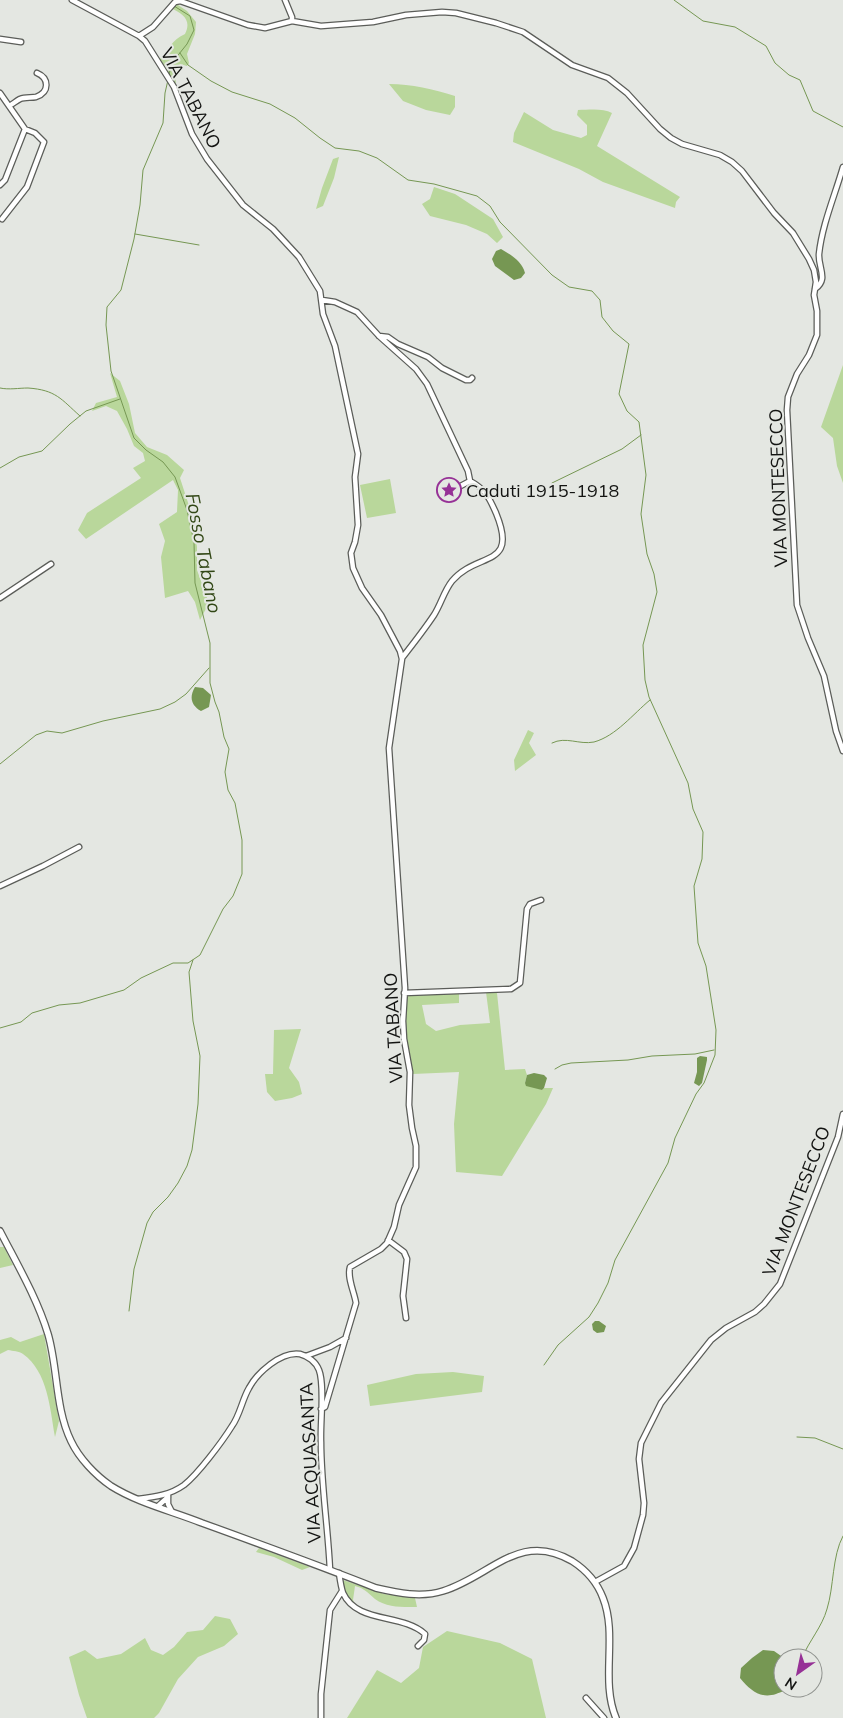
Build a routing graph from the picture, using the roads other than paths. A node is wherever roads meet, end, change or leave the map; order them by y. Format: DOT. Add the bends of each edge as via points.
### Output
graph roads {
  1 [pos="72,0"];
  2 [pos="285,0"];
  3 [pos="292,22"];
  4 [pos="139,36"];
  5 [pos="0,39"];
  6 [pos="21,42"];
  7 [pos="37,73"];
  8 [pos="0,93"];
  9 [pos="10,106"];
  10 [pos="25,129"];
  11 [pos="843,167"];
  12 [pos="0,175"];
  13 [pos="5,180"];
  14 [pos="0,185"];
  15 [pos="2,219"];
  16 [pos="815,289"];
  17 [pos="322,300"];
  18 [pos="379,336"];
  19 [pos="472,378"];
  20 [pos="442,416"];
  21 [pos="436,419"];
  22 [pos="470,481"];
  23 [pos="452,490"];
  24 [pos="51,564"];
  25 [pos="0,598"];
  26 [pos="402,659"];
  27 [pos="843,751"];
  28 [pos="79,847"];
  29 [pos="0,886"];
  30 [pos="541,900"];
  31 [pos="404,993"];
  32 [pos="843,1114"];
  33 [pos="0,1231"];
  34 [pos="388,1240"];
  35 [pos="406,1318"];
  36 [pos="346,1338"];
  37 [pos="306,1356"];
  38 [pos="321,1408"];
  39 [pos="162,1496"];
  40 [pos="168,1496"];
  41 [pos="138,1499"];
  42 [pos="158,1506"];
  43 [pos="172,1512"];
  44 [pos="330,1570"];
  45 [pos="339,1574"];
  46 [pos="595,1582"];
  47 [pos="342,1591"];
  48 [pos="418,1646"];
  49 [pos="586,1698"];
  50 [pos="321,1718"];
  51 [pos="604,1718"];
  52 [pos="616,1718"];
  1 -- 4 [label="street, VIA TABANO"];
  2 -- 3 [label="street"];
  3 -- 4 [label="street, VIA MONTESECCO" via="260,28 185,2 175,2 153,27"];
  3 -- 16 [label="street, VIA MONTESECCO" via="321,26 442,12 523,32 572,65 608,78 671,138 732,162 793,233 814,270"];
  4 -- 17 [label="street, VIA TABANO" via="146,41 172,82 192,134 206,159 243,205 273,228 298,257"];
  5 -- 6 [label="street"];
  7 -- 9 [label="street" via="46,81 43,93"];
  8 -- 9 [label="street"];
  9 -- 10 [label="street"];
  10 -- 13 [label="street"];
  10 -- 15 [label="street" via="44,142 27,187"];
  11 -- 16 [label="street" via="822,240 819,264 823,281"];
  12 -- 13 [label="street"];
  13 -- 14 [label="street"];
  16 -- 27 [label="street, VIA MONTESECCO" via="816,335 788,397 794,560 797,605 824,676"];
  17 -- 18 [label="street, VIA TABANO" via="357,312"];
  17 -- 26 [label="street, VIA TABANO" via="323,314 336,346 358,454 355,477 358,525 351,553 353,568"];
  18 -- 19 [label="street" via="388,337 428,357 466,380"];
  18 -- 20 [label="street, VIA TABANO" via="416,369"];
  20 -- 21 [label="street"];
  20 -- 22 [label="street, VIA TABANO"];
  22 -- 23 [label="street"];
  22 -- 26 [label="street, VIA TABANO" via="481,487 490,500 502,527 501,549 488,560 463,570 453,580 435,613"];
  24 -- 25 [label="street"];
  26 -- 31 [label="street, VIA TABANO" via="389,748"];
  28 -- 29 [label="street"];
  30 -- 31 [label="street" via="526,909 518,986 511,989"];
  31 -- 34 [label="street, VIA TABANO" via="409,1105 417,1157"];
  32 -- 46 [label="street, VIA MONTESECCO" via="838,1137 780,1284 755,1312 711,1340 652,1418 639,1459 644,1515 634,1548 619,1571"];
  33 -- 41 [label="main road, VIA ACQUASANTA" via="48,1334 70,1441 81,1458 109,1484"];
  34 -- 35 [label="street" via="408,1259 403,1296"];
  34 -- 36 [label="street" via="381,1249 350,1267 348,1275 356,1303"];
  36 -- 37 [label="street"];
  36 -- 38 [label="street" via="325,1406"];
  37 -- 38 [label="street, VIA ACQUASANTA" via="319,1370"];
  37 -- 40 [label="street" via="287,1355 255,1379 232,1426 196,1473"];
  38 -- 44 [label="street, VIA ACQUASANTA"];
  39 -- 40 [label="street"];
  39 -- 41 [label="street"];
  39 -- 42 [label="street"];
  40 -- 42 [label="street"];
  40 -- 43 [label="street"];
  41 -- 42 [label="main road, VIA ACQUASANTA"];
  42 -- 43 [label="main road, VIA ACQUASANTA"];
  43 -- 44 [label="main road, VIA ACQUASANTA"];
  44 -- 45 [label="main road, VIA ACQUASANTA"];
  45 -- 46 [label="main road, VIA ACQUASANTA" via="376,1588 417,1595 432,1594 458,1585 504,1559 539,1550 566,1557"];
  45 -- 47 [label="street"];
  46 -- 52 [label="main road, VIA ACQUASANTA" via="608,1614 610,1689"];
  47 -- 48 [label="street" via="355,1607 364,1612 423,1632 424,1637"];
  47 -- 50 [label="street" via="330,1610"];
  49 -- 51 [label="street"];
}
